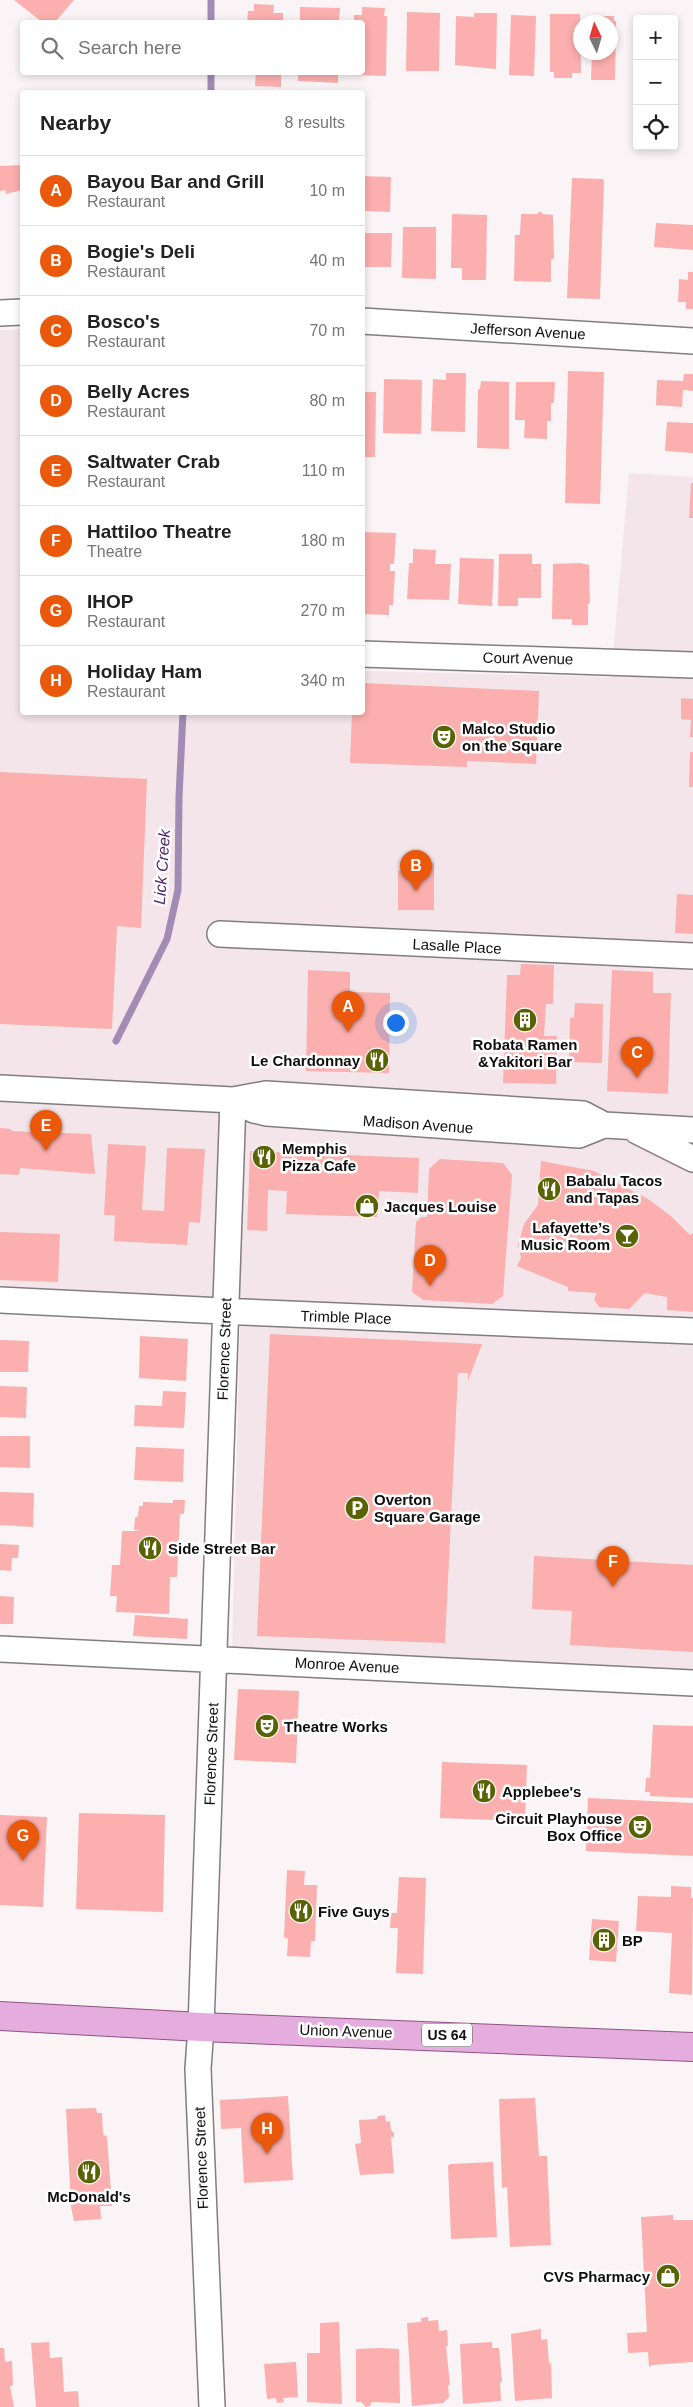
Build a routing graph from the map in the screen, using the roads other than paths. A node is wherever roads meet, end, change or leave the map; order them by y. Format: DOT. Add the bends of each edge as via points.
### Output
graph roads {
  1 [pos="20,312"];
  2 [pos="0,313"];
  3 [pos="365,322"];
  4 [pos="693,341"];
  5 [pos="365,654"];
  6 [pos="693,665"];
  7 [pos="220,934"];
  8 [pos="693,956"];
  9 [pos="0,1088"];
  10 [pos="233,1100"];
  11 [pos="615,1125"];
  12 [pos="693,1130"];
  13 [pos="693,1159"];
  14 [pos="0,1300"];
  15 [pos="225,1311"];
  16 [pos="693,1330"];
  17 [pos="0,1649"];
  18 [pos="214,1658"];
  19 [pos="693,1683"];
  20 [pos="0,2016"];
  21 [pos="202,2026"];
  22 [pos="693,2046"];
  23 [pos="212,2407"];
  1 -- 2 [label="street"];
  3 -- 4 [label="street, Jefferson Avenue"];
  5 -- 6 [label="street, Court Avenue"];
  7 -- 8 [label="street, Lasalle Place"];
  9 -- 10 [label="street, Madison Avenue"];
  10 -- 11 [label="street, Madison Avenue" via="267,1113 579,1135"];
  10 -- 15 [label="street, Florence Street"];
  11 -- 12 [label="street, Madison Avenue"];
  11 -- 13 [label="street"];
  14 -- 15 [label="street, Trimble Place"];
  15 -- 16 [label="street, Trimble Place"];
  15 -- 18 [label="street, Florence Street"];
  17 -- 18 [label="street, Monroe Avenue"];
  18 -- 19 [label="street, Monroe Avenue"];
  18 -- 21 [label="street, Florence Street"];
  20 -- 21 [label="main road, Union Avenue / US 64"];
  21 -- 22 [label="main road, Union Avenue / US 64"];
  21 -- 23 [label="street, Florence Street" via="198,2079"];
}
